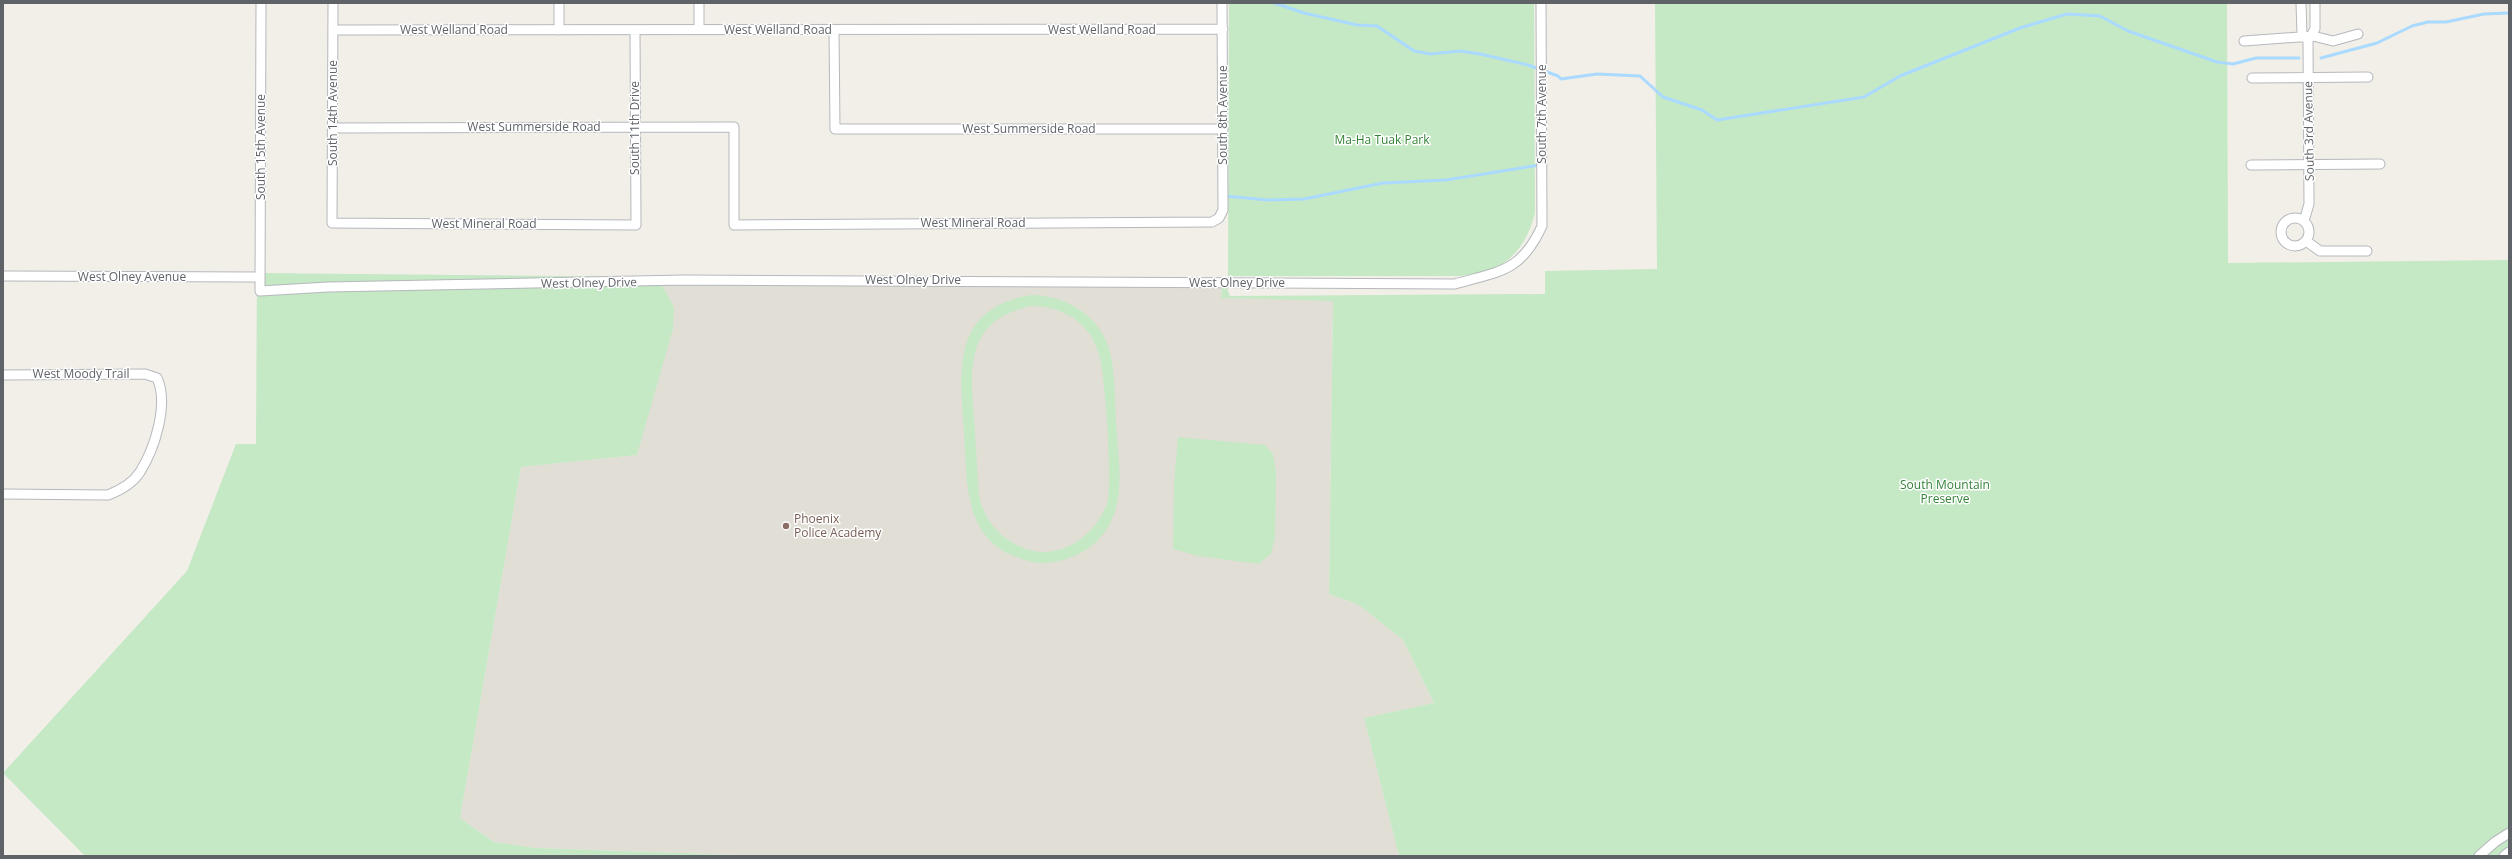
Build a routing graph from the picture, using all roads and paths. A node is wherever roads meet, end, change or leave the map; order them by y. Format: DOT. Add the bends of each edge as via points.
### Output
graph roads {
  1 [pos="261,3"];
  2 [pos="333,3"];
  3 [pos="559,3"];
  4 [pos="699,3"];
  5 [pos="1222,3"];
  6 [pos="1541,3"];
  7 [pos="2301,3"];
  8 [pos="2316,3"];
  9 [pos="333,30"];
  10 [pos="559,30"];
  11 [pos="635,30"];
  12 [pos="699,30"];
  13 [pos="834,30"];
  14 [pos="1222,30"];
  15 [pos="2358,34"];
  16 [pos="2309,38"];
  17 [pos="2244,41"];
  18 [pos="2368,77"];
  19 [pos="2252,78"];
  20 [pos="2308,78"];
  21 [pos="635,126"];
  22 [pos="334,128"];
  23 [pos="1223,129"];
  24 [pos="2380,164"];
  25 [pos="2251,165"];
  26 [pos="2309,165"];
  27 [pos="2304,221"];
  28 [pos="1212,222"];
  29 [pos="332,223"];
  30 [pos="636,225"];
  31 [pos="734,225"];
  32 [pos="1542,226"];
  33 [pos="2306,241"];
  34 [pos="2367,251"];
  35 [pos="3,276"];
  36 [pos="260,277"];
  37 [pos="260,291"];
  38 [pos="3,375"];
  39 [pos="3,494"];
  40 [pos="2509,834"];
  41 [pos="2509,852"];
  42 [pos="2479,856"];
  43 [pos="2504,856"];
  1 -- 36 [label="street, South 15th Avenue"];
  2 -- 9 [label="street, South 14th Avenue"];
  3 -- 10 [label="street"];
  4 -- 12 [label="street"];
  5 -- 14 [label="street, South 8th Avenue"];
  6 -- 32 [label="street, South 7th Avenue"];
  7 -- 16 [label="street, South 3rd Avenue" via="2301,28"];
  8 -- 16 [label="street, South 3rd Avenue" via="2316,29"];
  9 -- 10 [label="street, West Welland Road"];
  9 -- 22 [label="street, South 14th Avenue"];
  10 -- 11 [label="street, West Welland Road"];
  11 -- 12 [label="street, West Welland Road"];
  11 -- 21 [label="street, South 11th Drive"];
  12 -- 13 [label="street, West Welland Road"];
  13 -- 14 [label="street, West Welland Road"];
  13 -- 23 [label="street, West Summerside Road" via="835,129"];
  14 -- 23 [label="street, South 8th Avenue"];
  15 -- 16 [label="street" via="2333,41"];
  16 -- 17 [label="street"];
  16 -- 20 [label="street, South 3rd Avenue"];
  18 -- 20 [label="street"];
  19 -- 20 [label="street"];
  20 -- 26 [label="street, South 3rd Avenue"];
  21 -- 22 [label="street, West Summerside Road"];
  21 -- 30 [label="street, South 11th Drive"];
  21 -- 31 [label="street, West Summerside Road" via="734,127"];
  22 -- 29 [label="street, South 14th Avenue"];
  23 -- 28 [label="street, South 8th Avenue" via="1223,210 1219,218"];
  24 -- 26 [label="street"];
  25 -- 26 [label="street"];
  26 -- 27 [label="street, South 3rd Avenue" via="2309,204"];
  27 -- 33 [label="street, South 3rd Avenue" via="2309,231"];
  27 -- 33 [label="street" via="2293,218 2288,220 2281,228 2281,234 2291,246 2301,245"];
  28 -- 31 [label="street, West Mineral Road"];
  29 -- 30 [label="street, West Mineral Road"];
  32 -- 37 [label="street, West Olney Drive" via="1532,248 1508,269 1455,284 684,280 328,287"];
  33 -- 34 [label="street" via="2320,251"];
  35 -- 36 [label="street, West Olney Avenue"];
  36 -- 37 [label="street, South 15th Avenue"];
  38 -- 39 [label="street, West Moody Trail" via="145,374 157,378 162,388 161,419 140,472 129,484 108,495"];
  40 -- 42 [label="street"];
  41 -- 43 [label="street"];
}
